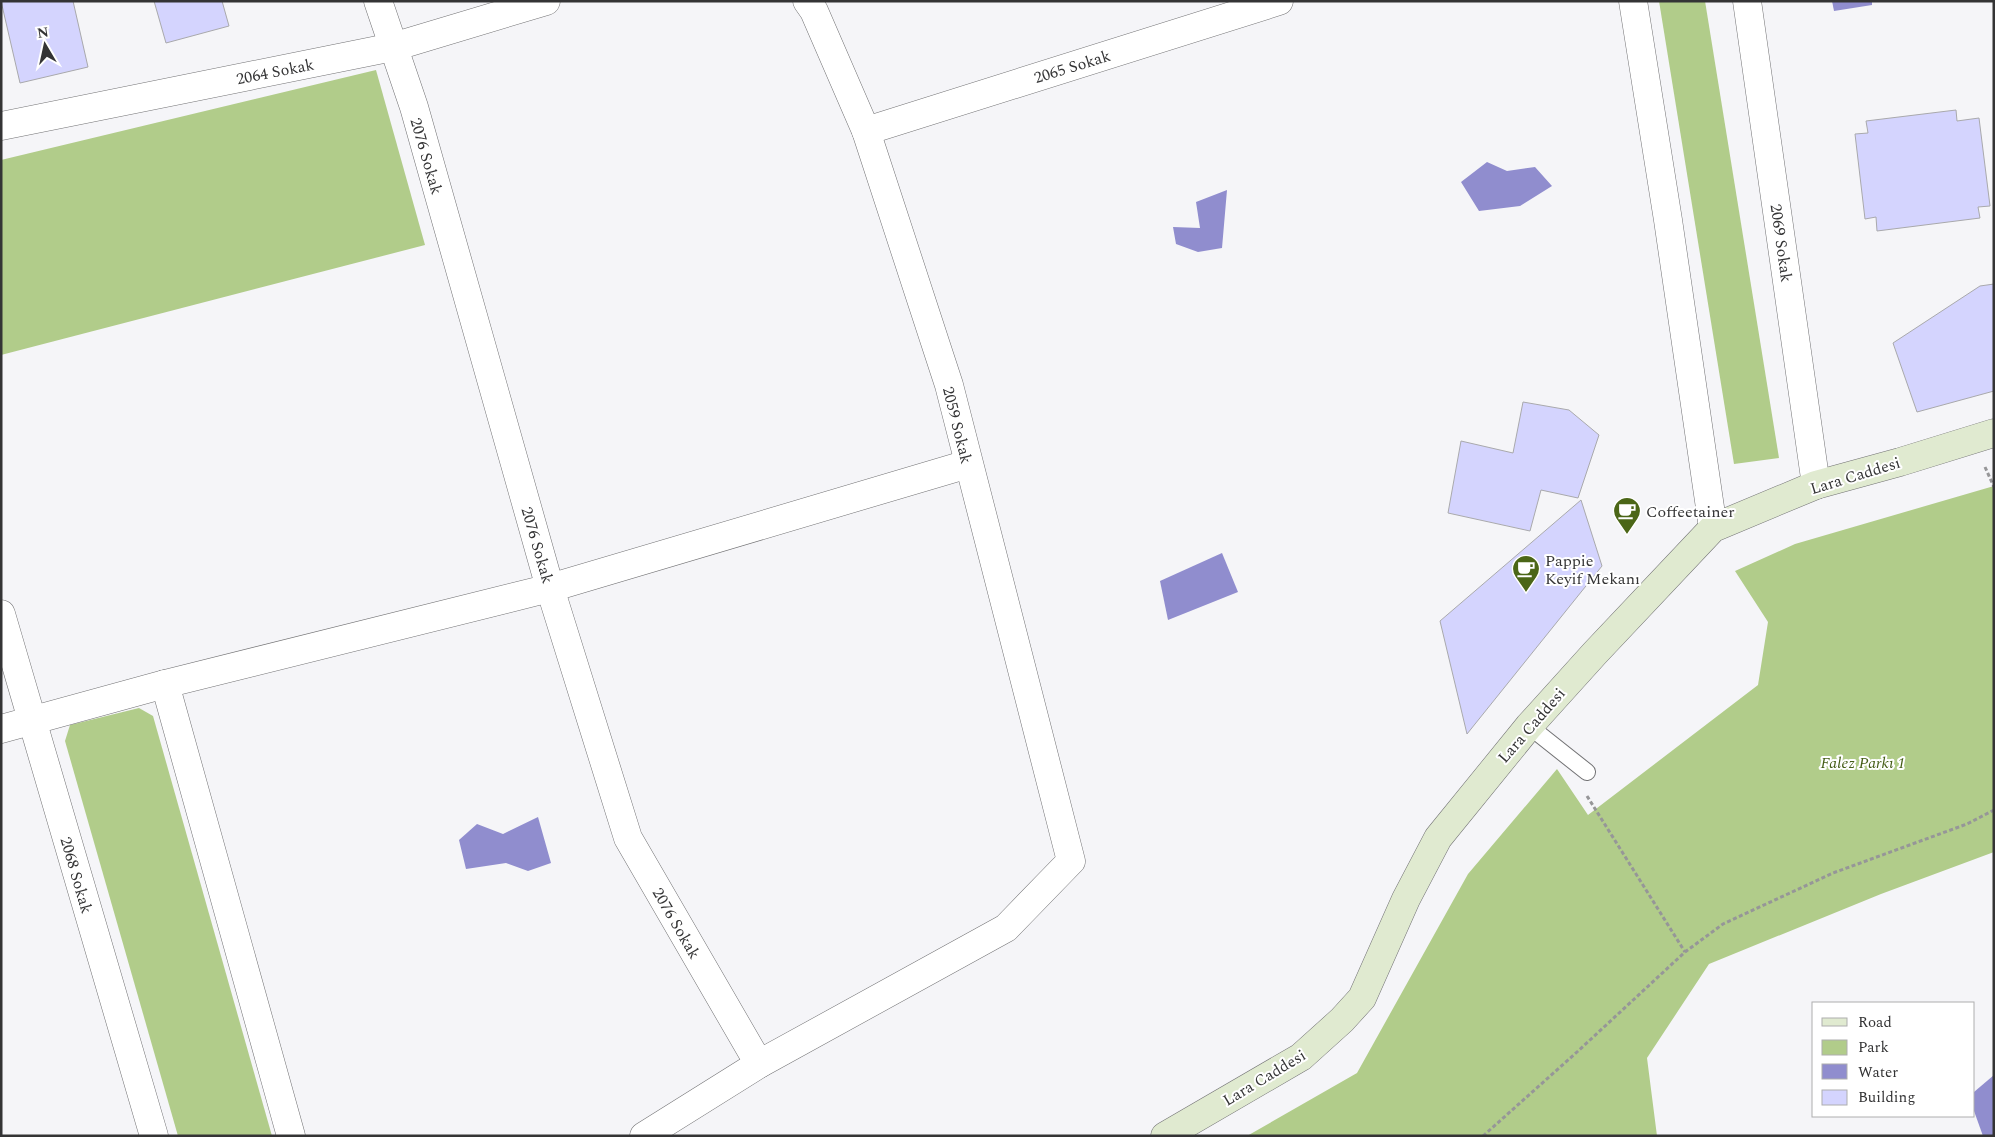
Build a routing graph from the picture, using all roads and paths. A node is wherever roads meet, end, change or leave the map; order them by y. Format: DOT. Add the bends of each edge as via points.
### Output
graph roads {
  1 [pos="378,1"];
  2 [pos="546,1"];
  3 [pos="807,1"];
  4 [pos="1279,1"];
  5 [pos="1633,1"];
  6 [pos="1747,1"];
  7 [pos="393,47"];
  8 [pos="1,126"];
  9 [pos="866,131"];
  10 [pos="1994,433"];
  11 [pos="968,464"];
  12 [pos="1985,466"];
  13 [pos="1816,485"];
  14 [pos="1994,487"];
  15 [pos="1713,528"];
  16 [pos="550,588"];
  17 [pos="1,614"];
  18 [pos="165,684"];
  19 [pos="32,720"];
  20 [pos="1529,726"];
  21 [pos="1,729"];
  22 [pos="1587,772"];
  23 [pos="1582,788"];
  24 [pos="1994,810"];
  25 [pos="1685,952"];
  26 [pos="759,1064"];
  27 [pos="154,1136"];
  28 [pos="291,1136"];
  29 [pos="644,1136"];
  30 [pos="1165,1136"];
  31 [pos="1483,1136"];
  1 -- 7 [label="street, 2076 Sokak"];
  2 -- 7 [label="street, 2064 Sokak"];
  3 -- 9 [label="street, 2059 Sokak"];
  4 -- 9 [label="street, 2065 Sokak"];
  5 -- 15 [label="street"];
  6 -- 13 [label="street, 2069 Sokak"];
  7 -- 8 [label="street, 2064 Sokak"];
  7 -- 16 [label="street, 2076 Sokak" via="414,107"];
  9 -- 11 [label="street, 2059 Sokak" via="949,385"];
  10 -- 13 [label="street, Lara Caddesi"];
  11 -- 16 [label="street"];
  11 -- 26 [label="street, 2059 Sokak" via="1071,861 1006,928"];
  12 -- 14 [label="path"];
  13 -- 15 [label="street, Lara Caddesi"];
  15 -- 20 [label="street, Lara Caddesi"];
  16 -- 18 [label="street"];
  16 -- 26 [label="street, 2076 Sokak" via="628,838"];
  17 -- 19 [label="street, 2068 Sokak"];
  18 -- 19 [label="street"];
  18 -- 28 [label="street"];
  19 -- 21 [label="street"];
  19 -- 27 [label="street, 2068 Sokak"];
  20 -- 22 [label="lane"];
  20 -- 30 [label="street, Lara Caddesi" via="1438,838 1406,899 1362,998 1347,1015 1301,1057"];
  23 -- 25 [label="path"];
  24 -- 25 [label="path" via="1967,824 1833,873 1723,924"];
  25 -- 31 [label="path"];
  26 -- 29 [label="street"];
}
